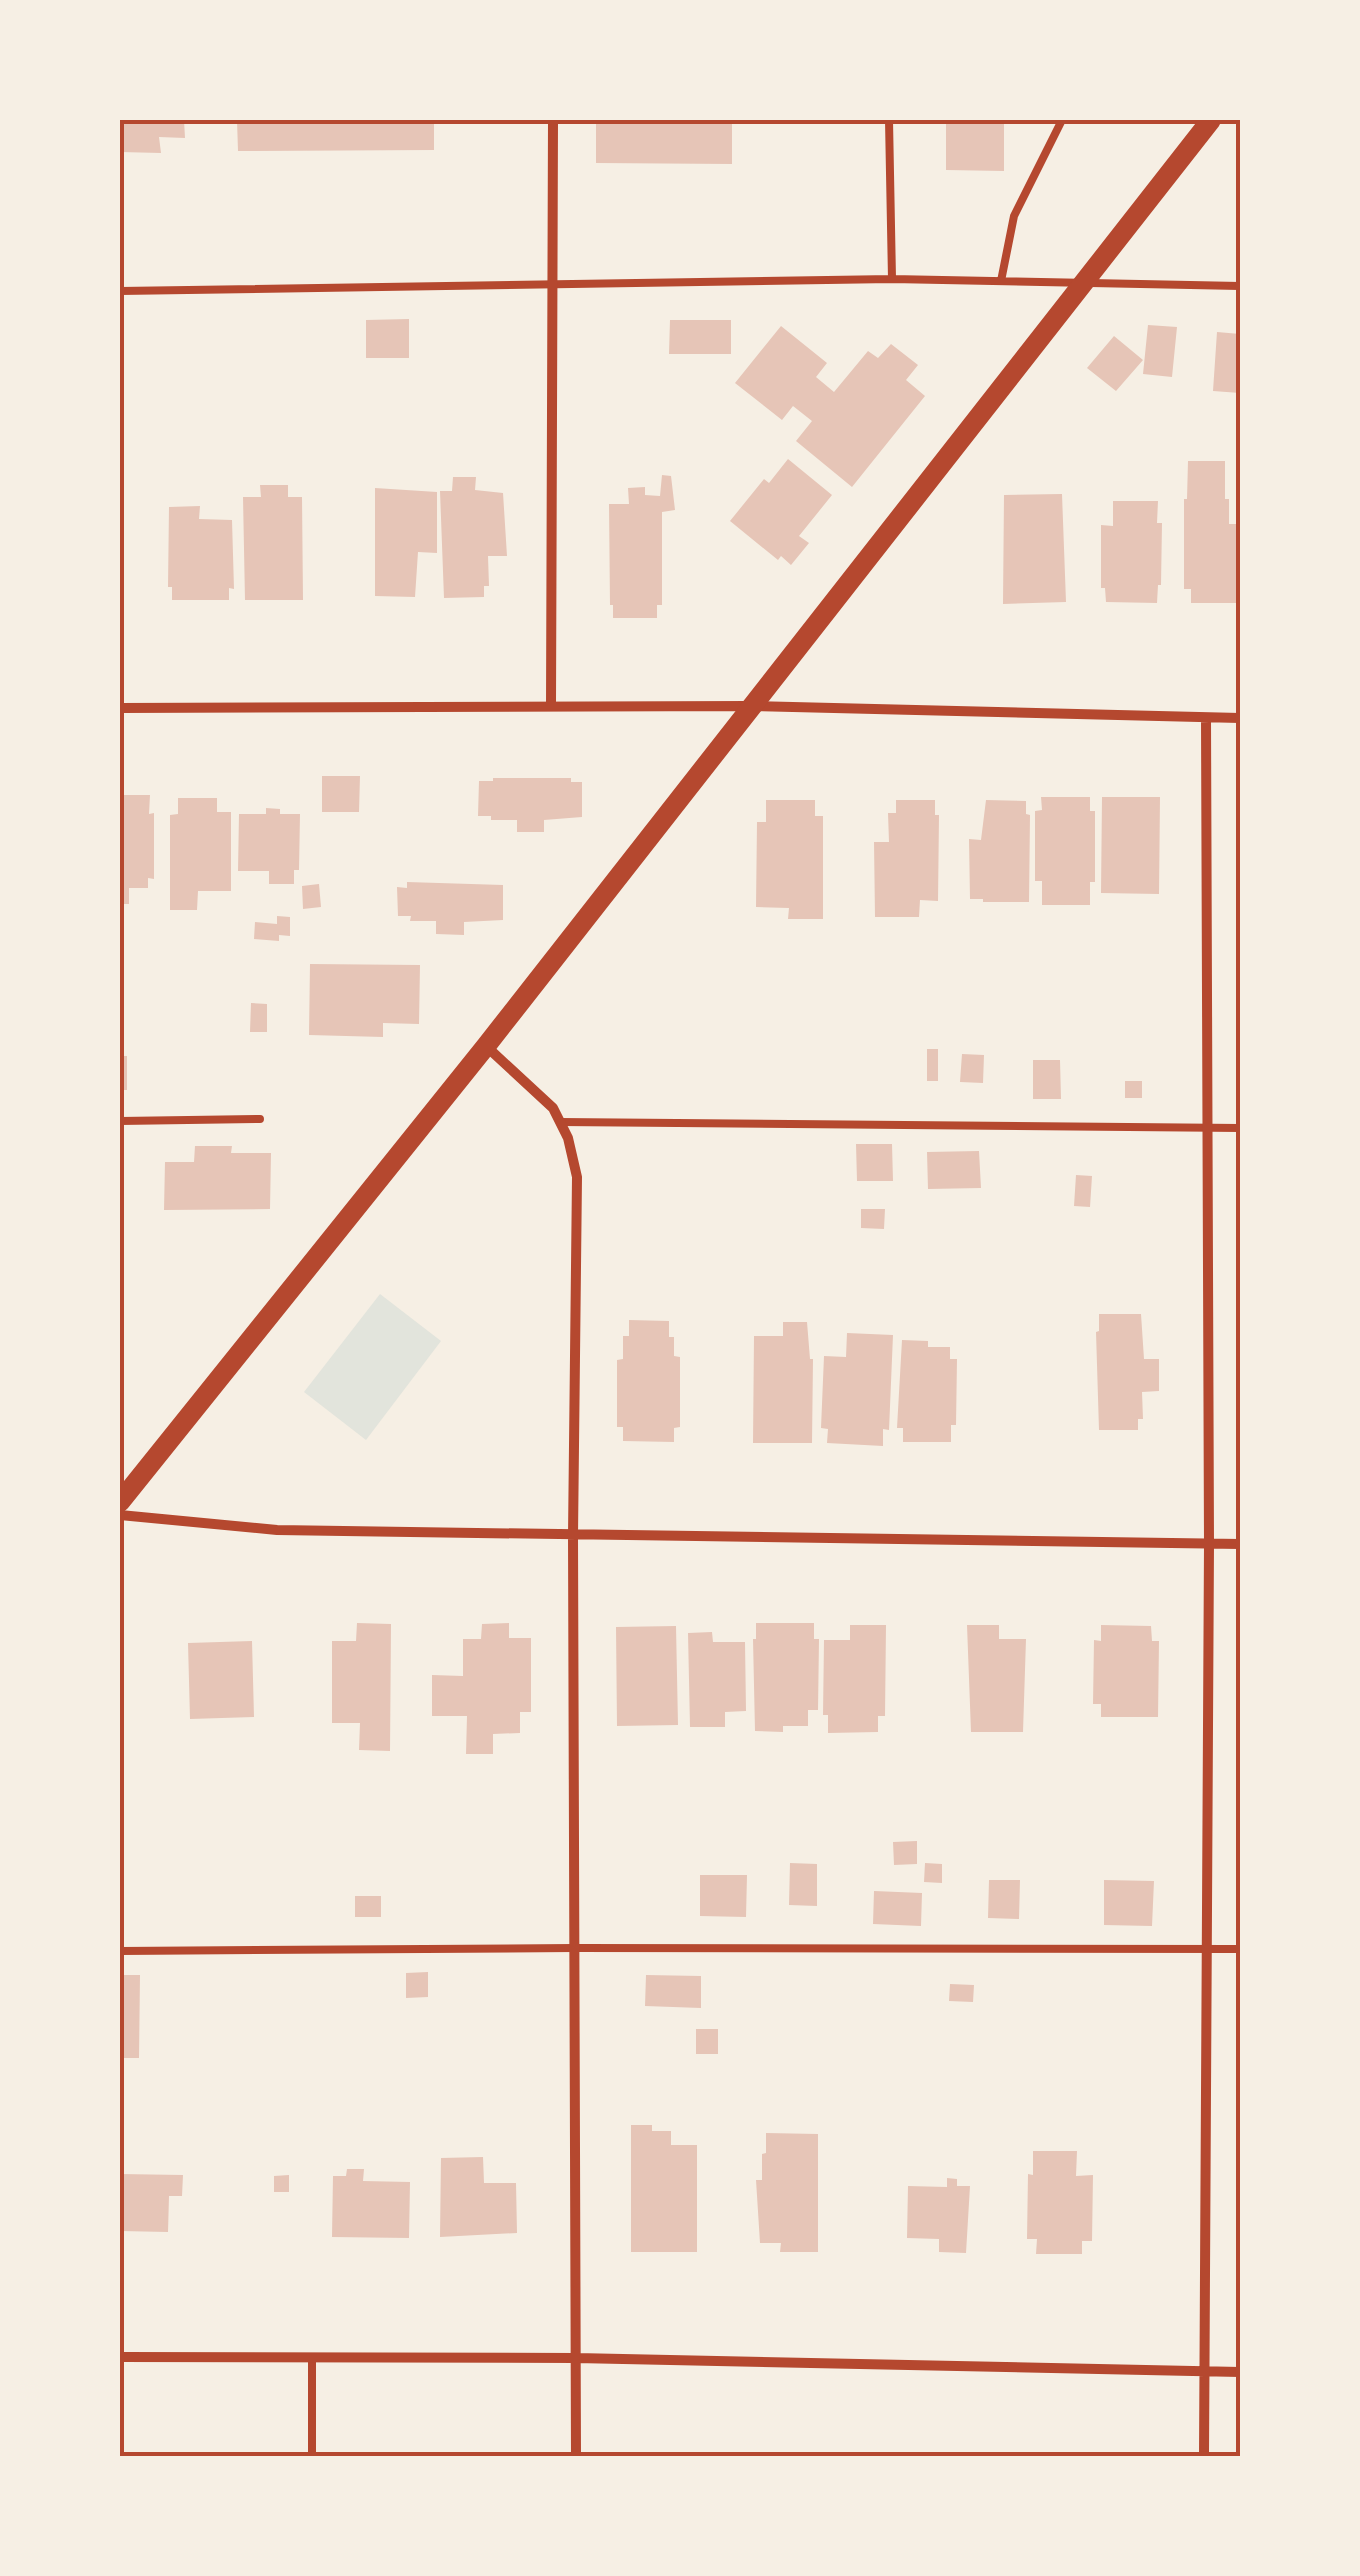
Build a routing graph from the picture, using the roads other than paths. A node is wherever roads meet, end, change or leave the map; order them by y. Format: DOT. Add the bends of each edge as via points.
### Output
graph roads {
  1 [pos="552,120"];
  2 [pos="890,120"];
  3 [pos="1062,120"];
  4 [pos="1210,120"];
  5 [pos="892,279"];
  6 [pos="1001,282"];
  7 [pos="552,283"];
  8 [pos="1080,283"];
  9 [pos="1240,286"];
  10 [pos="120,290"];
  11 [pos="551,706"];
  12 [pos="749,706"];
  13 [pos="120,708"];
  14 [pos="1206,718"];
  15 [pos="1240,718"];
  16 [pos="486,1046"];
  17 [pos="260,1120"];
  18 [pos="120,1121"];
  19 [pos="560,1122"];
  20 [pos="1208,1128"];
  21 [pos="1240,1128"];
  22 [pos="120,1502"];
  23 [pos="120,1515"];
  24 [pos="573,1536"];
  25 [pos="1209,1544"];
  26 [pos="1240,1544"];
  27 [pos="574,1948"];
  28 [pos="1207,1948"];
  29 [pos="1240,1949"];
  30 [pos="120,1952"];
  31 [pos="120,2357"];
  32 [pos="576,2358"];
  33 [pos="312,2360"];
  34 [pos="1204,2372"];
  35 [pos="1240,2372"];
  36 [pos="312,2456"];
  37 [pos="576,2456"];
  38 [pos="1204,2456"];
  1 -- 7 [label="street"];
  2 -- 5 [label="lane"];
  3 -- 6 [label="lane" via="1014,216"];
  4 -- 8 [label="main road"];
  5 -- 6 [label="lane"];
  5 -- 7 [label="lane"];
  6 -- 8 [label="lane"];
  7 -- 10 [label="lane"];
  7 -- 11 [label="street"];
  8 -- 9 [label="lane"];
  8 -- 12 [label="main road"];
  11 -- 12 [label="street"];
  11 -- 13 [label="street"];
  12 -- 14 [label="street"];
  12 -- 16 [label="main road"];
  14 -- 15 [label="street"];
  14 -- 20 [label="street"];
  16 -- 19 [label="street"];
  16 -- 22 [label="main road"];
  17 -- 18 [label="lane"];
  19 -- 20 [label="lane"];
  19 -- 24 [label="street" via="577,1176"];
  20 -- 21 [label="lane"];
  20 -- 25 [label="street"];
  23 -- 24 [label="street" via="277,1530"];
  24 -- 25 [label="street"];
  24 -- 27 [label="street"];
  25 -- 26 [label="street"];
  25 -- 28 [label="street"];
  27 -- 28 [label="lane"];
  27 -- 30 [label="lane"];
  27 -- 32 [label="street"];
  28 -- 29 [label="lane"];
  28 -- 34 [label="street"];
  31 -- 33 [label="street"];
  32 -- 33 [label="street"];
  32 -- 34 [label="street"];
  32 -- 37 [label="street"];
  33 -- 36 [label="lane"];
  34 -- 35 [label="street"];
  34 -- 38 [label="street"];
}
